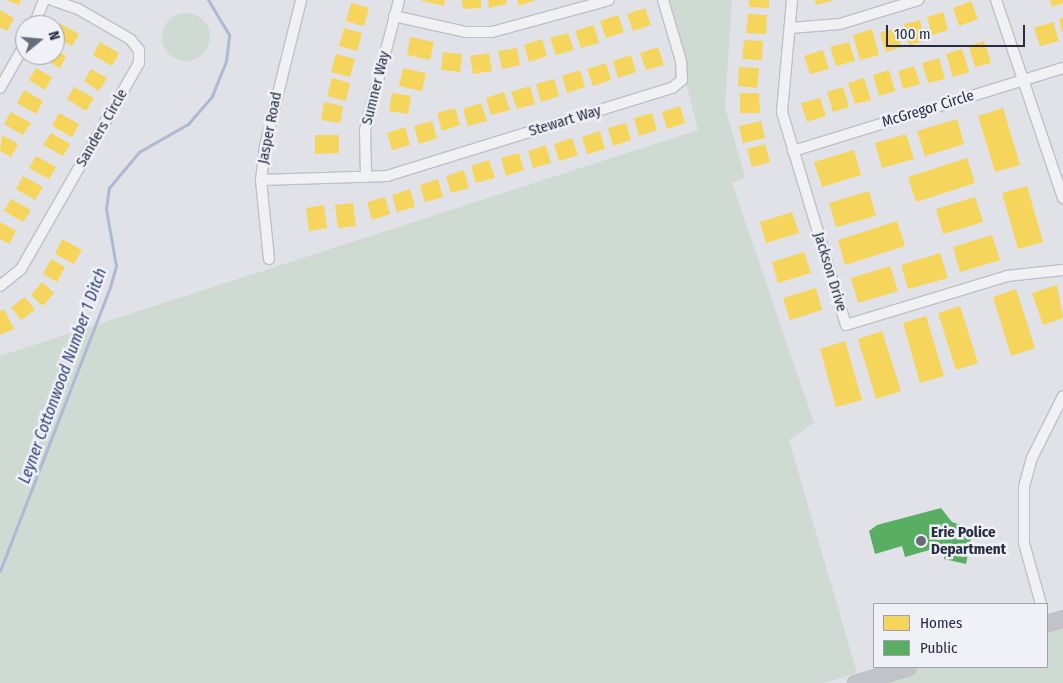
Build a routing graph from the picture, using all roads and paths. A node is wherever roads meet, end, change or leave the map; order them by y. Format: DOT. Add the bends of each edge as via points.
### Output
graph roads {
  1 [pos="44,0"];
  2 [pos="52,0"];
  3 [pos="301,0"];
  4 [pos="398,0"];
  5 [pos="609,0"];
  6 [pos="663,0"];
  7 [pos="792,0"];
  8 [pos="918,0"];
  9 [pos="996,0"];
  10 [pos="38,15"];
  11 [pos="394,16"];
  12 [pos="790,28"];
  13 [pos="15,62"];
  14 [pos="1063,68"];
  15 [pos="1025,80"];
  16 [pos="0,88"];
  17 [pos="793,151"];
  18 [pos="366,177"];
  19 [pos="261,180"];
  20 [pos="1063,198"];
  21 [pos="269,259"];
  22 [pos="1063,270"];
  23 [pos="0,286"];
  24 [pos="1063,396"];
  25 [pos="1041,603"];
  26 [pos="1063,618"];
  27 [pos="1048,623"];
  28 [pos="905,668"];
  29 [pos="855,683"];
  1 -- 10 [label="street"];
  2 -- 23 [label="street, Sanders Circle" via="78,9 130,39 139,50 139,63 21,269"];
  3 -- 19 [label="street, Jasper Road" via="267,136"];
  4 -- 11 [label="street, Sumner Way"];
  5 -- 11 [label="street" via="492,32 442,28"];
  6 -- 18 [label="street, Stewart Way" via="681,61 682,80 672,88 387,176"];
  7 -- 12 [label="street, Jackson Drive"];
  8 -- 12 [label="street" via="840,24"];
  9 -- 15 [label="street"];
  11 -- 18 [label="street, Sumner Way" via="365,130"];
  12 -- 17 [label="street, Jackson Drive" via="781,96"];
  13 -- 16 [label="street"];
  14 -- 15 [label="street, McGregor Circle"];
  15 -- 17 [label="street, McGregor Circle"];
  15 -- 20 [label="street"];
  17 -- 22 [label="street, Jackson Drive" via="846,325 1007,276"];
  18 -- 19 [label="street"];
  19 -- 21 [label="street, Jasper Road"];
  24 -- 25 [label="street" via="1032,458 1024,487 1024,543"];
  26 -- 27 [label="main road"];
  28 -- 29 [label="main road"];
}
